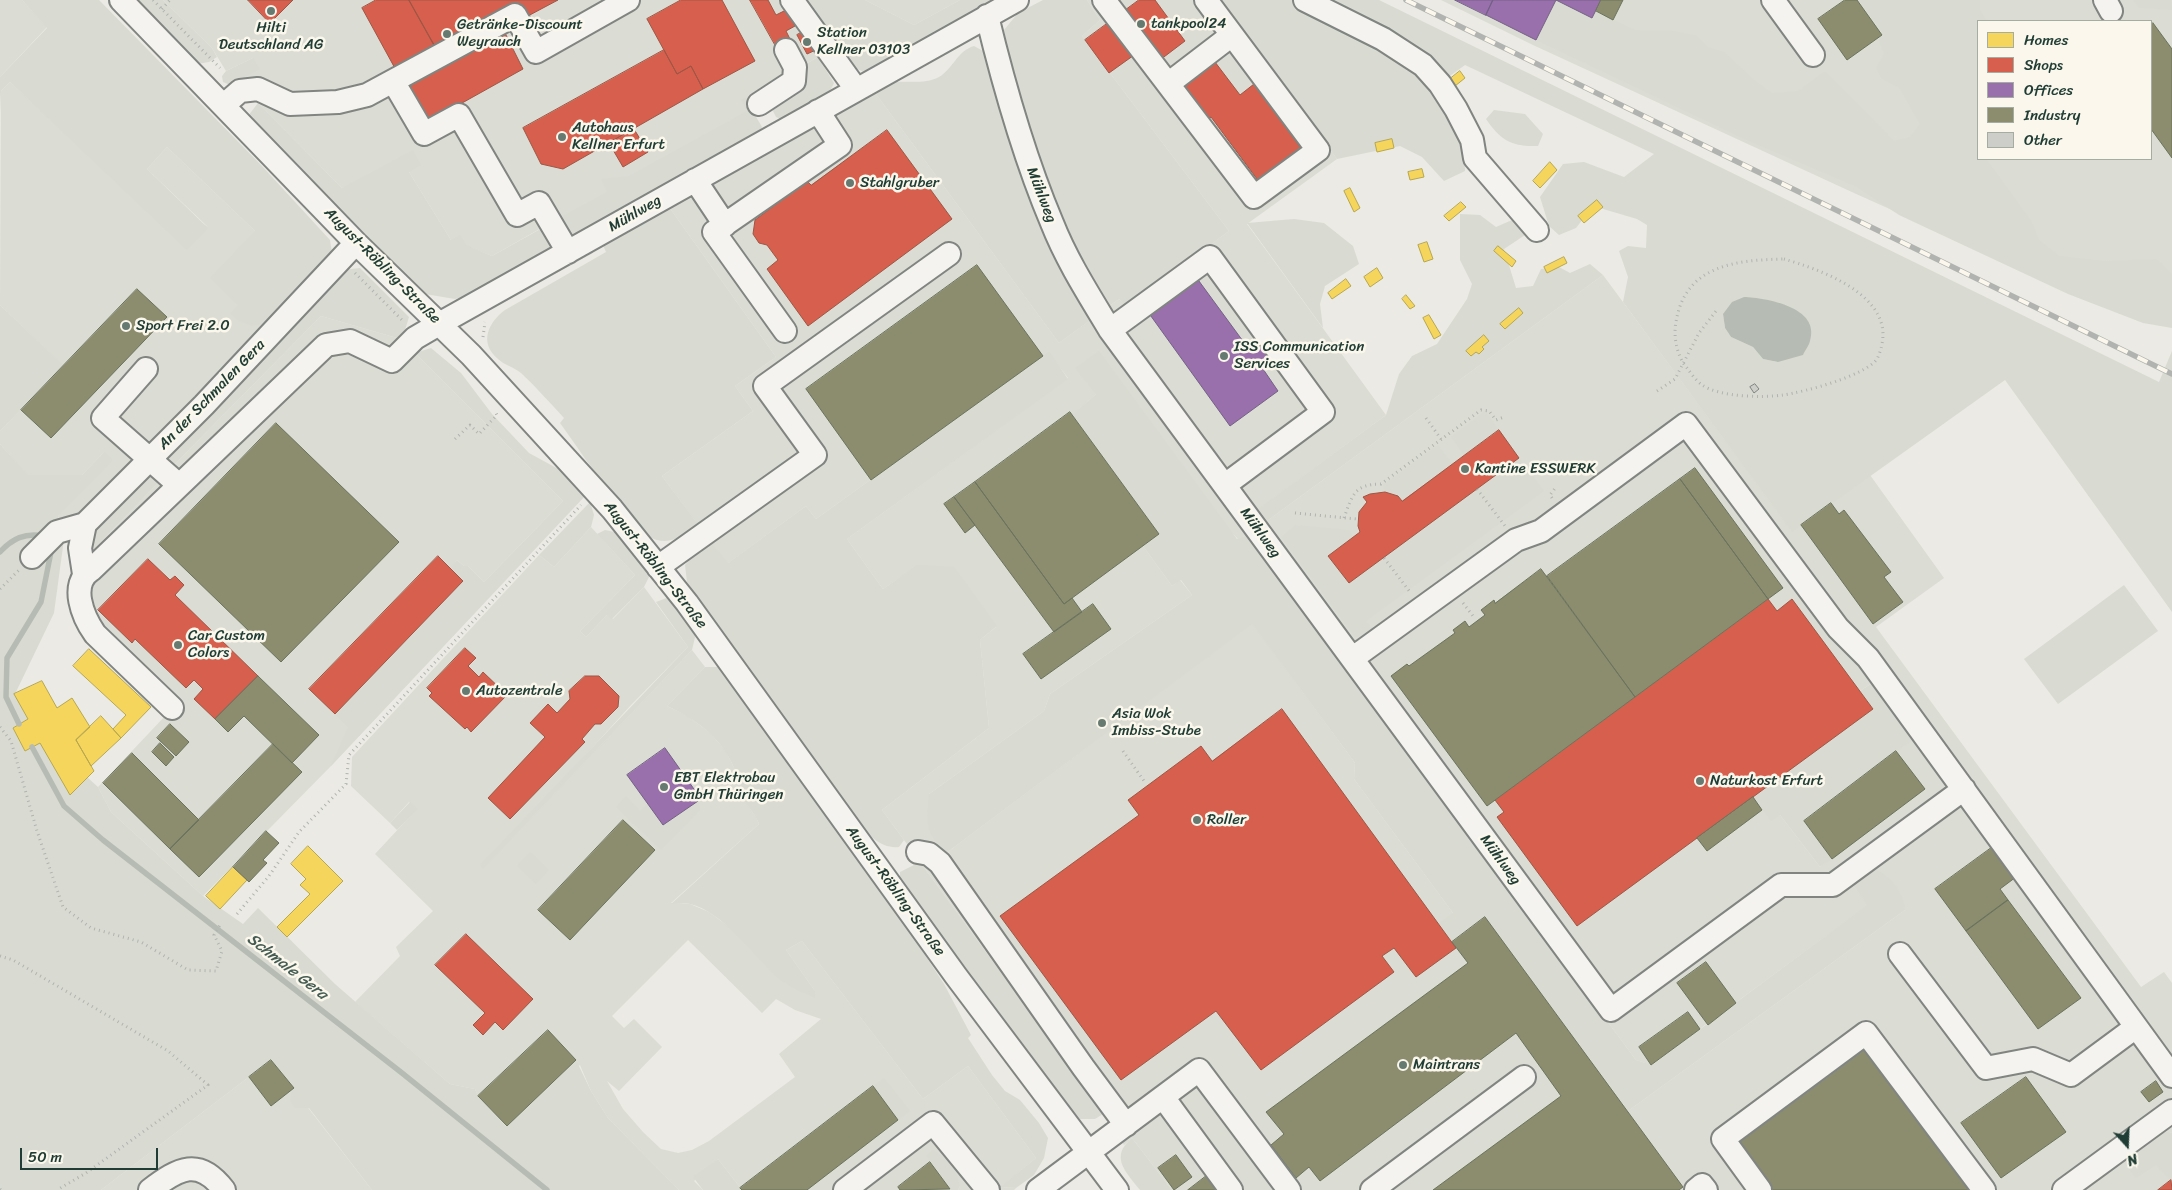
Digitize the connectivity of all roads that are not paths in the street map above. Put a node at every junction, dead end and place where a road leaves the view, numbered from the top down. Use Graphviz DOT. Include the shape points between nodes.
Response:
graph roads {
  1 [pos="122,0"];
  2 [pos="628,0"];
  3 [pos="792,0"];
  4 [pos="1016,0"];
  5 [pos="1104,0"];
  6 [pos="1206,0"];
  7 [pos="1304,0"];
  8 [pos="1773,0"];
  9 [pos="987,16"];
  10 [pos="1232,35"];
  11 [pos="786,50"];
  12 [pos="1813,55"];
  13 [pos="393,81"];
  14 [pos="1168,84"];
  15 [pos="856,89"];
  16 [pos="224,105"];
  17 [pos="818,111"];
  18 [pos="775,135"];
  19 [pos="695,180"];
  20 [pos="725,225"];
  21 [pos="1537,230"];
  22 [pos="356,243"];
  23 [pos="568,252"];
  24 [pos="949,254"];
  25 [pos="439,324"];
  26 [pos="785,330"];
  27 [pos="1110,330"];
  28 [pos="146,369"];
  29 [pos="150,460"];
  30 [pos="179,485"];
  31 [pos="1225,485"];
  32 [pos="85,524"];
  33 [pos="34,554"];
  34 [pos="658,567"];
  35 [pos="84,574"];
  36 [pos="1353,658"];
  37 [pos="172,708"];
  38 [pos="1964,789"];
  39 [pos="918,852"];
  40 [pos="1900,954"];
  41 [pos="2136,1027"];
  42 [pos="2172,1076"];
  43 [pos="1524,1077"];
  44 [pos="1163,1097"];
  45 [pos="2172,1111"];
  46 [pos="1126,1125"];
  47 [pos="1087,1153"];
  48 [pos="150,1190"];
  49 [pos="224,1190"];
  50 [pos="845,1190"];
  51 [pos="988,1190"];
  52 [pos="1038,1190"];
  53 [pos="1116,1190"];
  54 [pos="1231,1190"];
  55 [pos="1289,1190"];
  56 [pos="1372,1190"];
  57 [pos="1696,1190"];
  58 [pos="1706,1190"];
  59 [pos="1760,1190"];
  60 [pos="1984,1190"];
  61 [pos="2064,1190"];
  1 -- 16 [label="street, August-Röbling-Straße"];
  2 -- 13 [label="street" via="536,52 515,15"];
  3 -- 15 [label="street"];
  4 -- 9 [label="street, Mühlweg"];
  5 -- 14 [label="street"];
  6 -- 10 [label="street"];
  7 -- 21 [label="street" via="1383,39 1423,65 1456,109 1472,140 1475,158"];
  8 -- 12 [label="street"];
  9 -- 15 [label="street, Mühlweg"];
  9 -- 27 [label="street, Mühlweg" via="1031,169 1052,224 1080,281"];
  10 -- 14 [label="street"];
  10 -- 14 [label="street" via="1318,150 1254,197"];
  11 -- 18 [label="street" via="795,67 794,81 756,98"];
  13 -- 16 [label="street" via="367,95 338,102 290,104 258,89 240,91"];
  13 -- 23 [label="street" via="424,134 459,115 517,216 539,203"];
  15 -- 17 [label="street, Mühlweg"];
  16 -- 22 [label="street, August-Röbling-Straße"];
  17 -- 18 [label="street, Mühlweg"];
  17 -- 20 [label="street" via="840,145"];
  18 -- 19 [label="street, Mühlweg"];
  19 -- 20 [label="street"];
  19 -- 23 [label="street, Mühlweg"];
  20 -- 26 [label="street" via="714,232"];
  22 -- 25 [label="street, August-Röbling-Straße"];
  22 -- 29 [label="street, An der Schmalen Gera"];
  23 -- 25 [label="street, Mühlweg"];
  24 -- 34 [label="street" via="765,386 815,454"];
  25 -- 30 [label="street, Mühlweg" via="415,338 392,360 350,341 326,345"];
  25 -- 34 [label="street, August-Röbling-Straße" via="595,490"];
  27 -- 31 [label="street, Mühlweg"];
  27 -- 31 [label="street" via="1210,257 1323,412"];
  28 -- 29 [label="street" via="103,418"];
  29 -- 30 [label="street"];
  29 -- 32 [label="street, An der Schmalen Gera"];
  30 -- 35 [label="street"];
  31 -- 36 [label="street, Mühlweg"];
  32 -- 33 [label="street, An der Schmalen Gera" via="57,532"];
  32 -- 35 [label="street" via="80,548"];
  34 -- 47 [label="street, August-Röbling-Straße"];
  35 -- 37 [label="street" via="80,592 86,621"];
  36 -- 38 [label="street, Mühlweg" via="1611,1010 1781,885 1833,884"];
  36 -- 38 [label="street" via="1516,540 1541,531 1686,424 1838,628 1868,658"];
  38 -- 41 [label="street"];
  39 -- 46 [label="street" via="929,854 940,863"];
  40 -- 41 [label="street" via="1986,1068 2033,1059 2071,1075"];
  41 -- 42 [label="street"];
  43 -- 56 [label="street"];
  44 -- 46 [label="street"];
  44 -- 54 [label="street"];
  44 -- 55 [label="street" via="1199,1070"];
  45 -- 61 [label="street"];
  46 -- 47 [label="street"];
  47 -- 52 [label="street"];
  47 -- 53 [label="street, August-Röbling-Straße"];
  48 -- 49 [label="street" via="167,1178 192,1169 203,1170"];
  50 -- 51 [label="street" via="933,1123"];
  57 -- 58 [label="street" via="1702,1185"];
  59 -- 60 [label="street" via="1723,1139 1866,1033"];
}
